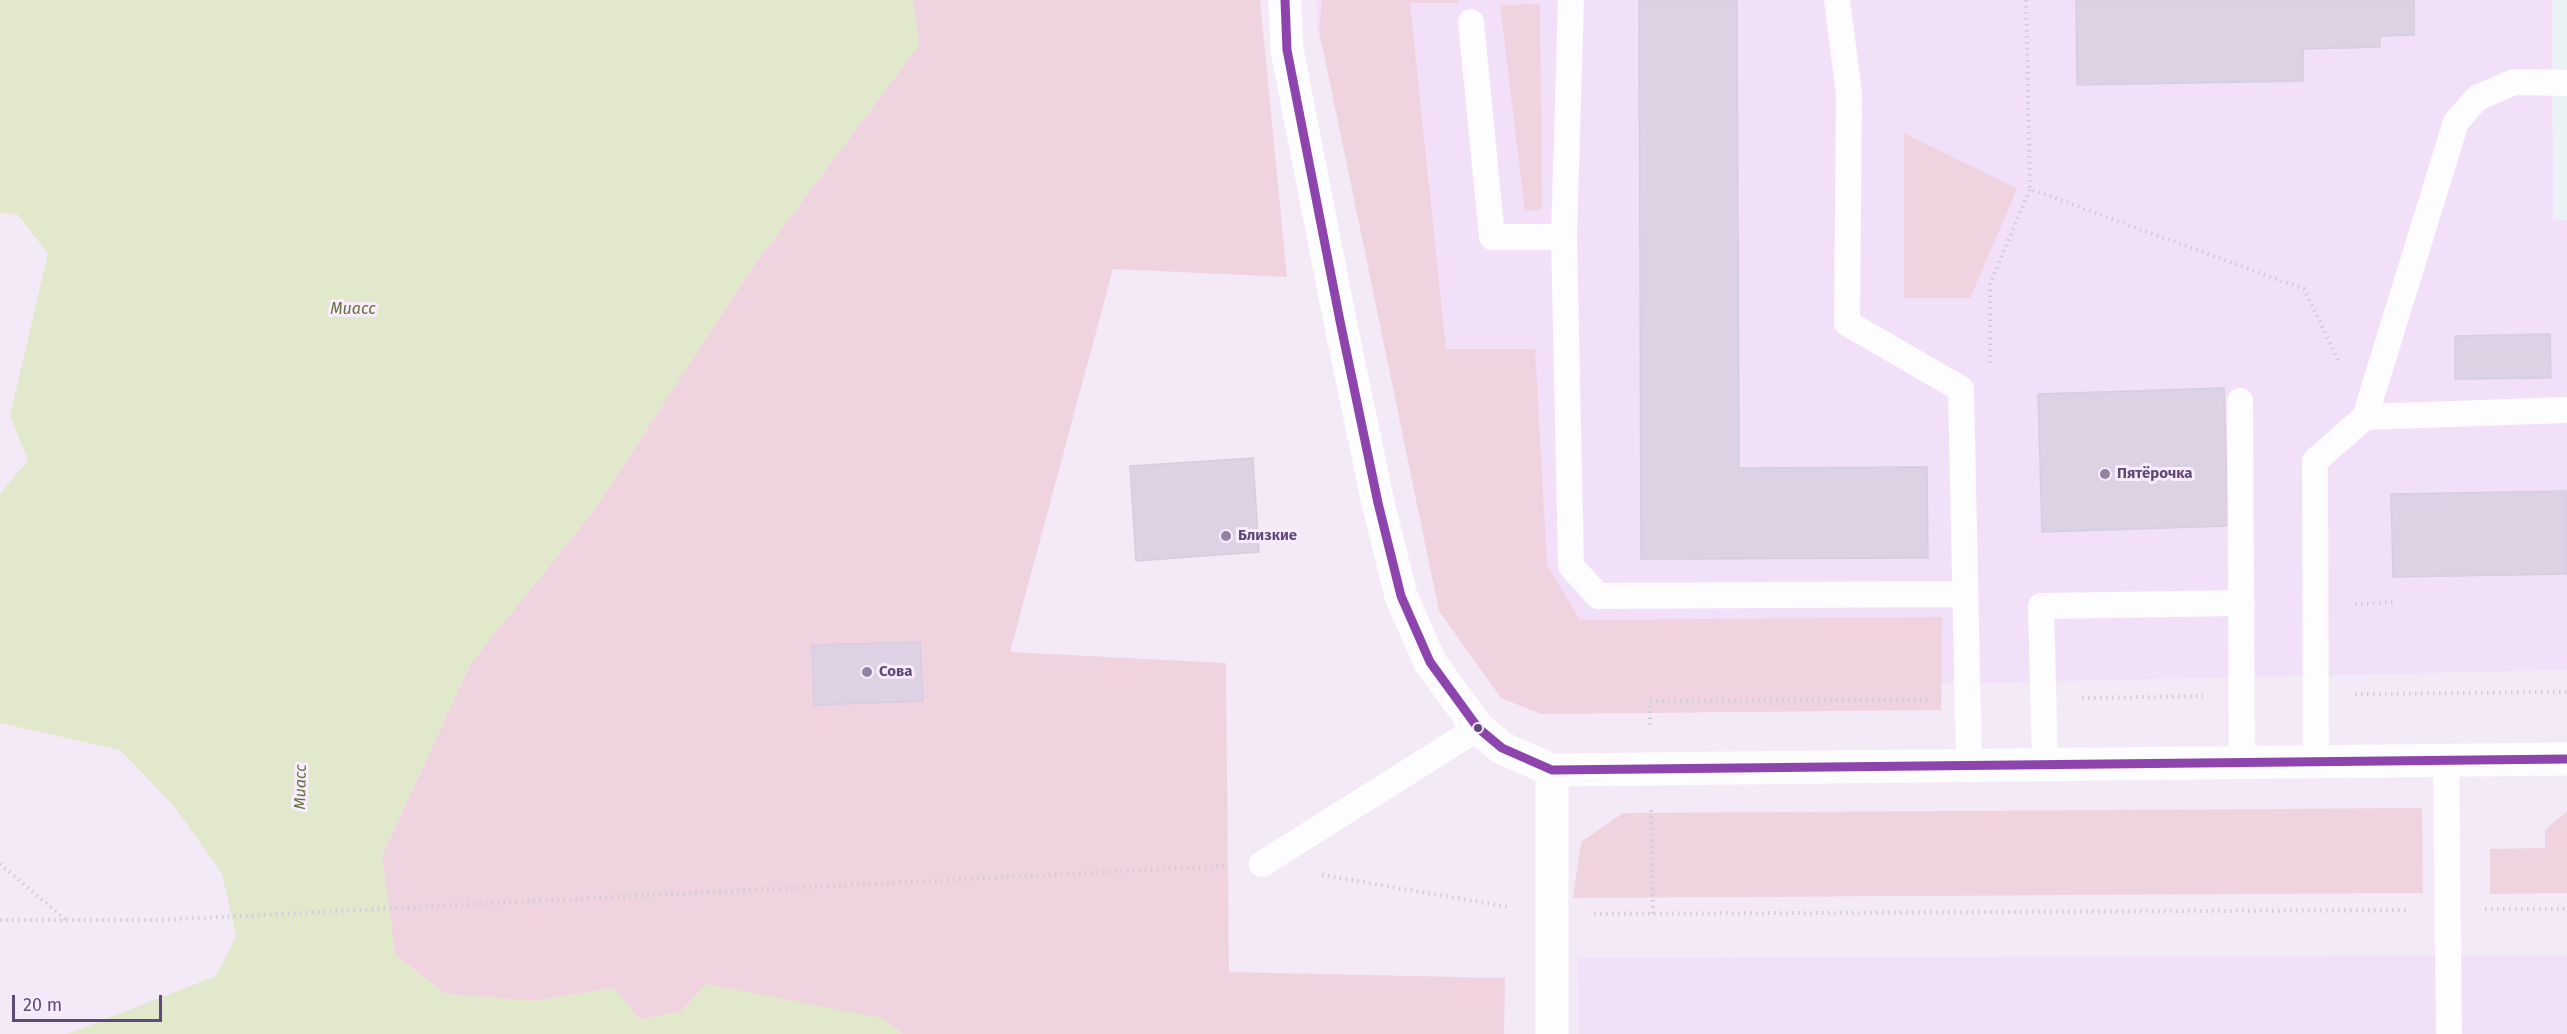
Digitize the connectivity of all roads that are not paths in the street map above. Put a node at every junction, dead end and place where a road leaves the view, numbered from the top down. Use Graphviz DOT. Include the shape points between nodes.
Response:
graph roads {
  1 [pos="1285,0"];
  2 [pos="1571,0"];
  3 [pos="1837,0"];
  4 [pos="1471,22"];
  5 [pos="2567,82"];
  6 [pos="1563,237"];
  7 [pos="2240,401"];
  8 [pos="2567,410"];
  9 [pos="2365,417"];
  10 [pos="1965,594"];
  11 [pos="2242,603"];
  12 [pos="1478,728"];
  13 [pos="2567,759"];
  14 [pos="2446,760"];
  15 [pos="2316,762"];
  16 [pos="2242,763"];
  17 [pos="2045,764"];
  18 [pos="1969,765"];
  19 [pos="1551,770"];
  20 [pos="1262,864"];
  21 [pos="1552,1034"];
  22 [pos="2449,1034"];
  1 -- 12 [label="street" via="1287,50 1378,503 1401,596 1430,662"];
  2 -- 6 [label="lane"];
  3 -- 10 [label="lane" via="1849,94 1847,323 1961,388"];
  4 -- 6 [label="lane" via="1492,237"];
  5 -- 9 [label="lane" via="2514,82 2477,98 2456,122"];
  6 -- 10 [label="lane" via="1571,566 1598,596"];
  7 -- 11 [label="lane"];
  8 -- 9 [label="lane"];
  9 -- 15 [label="lane" via="2315,461"];
  10 -- 18 [label="lane"];
  11 -- 16 [label="lane"];
  11 -- 17 [label="lane" via="2040,606"];
  12 -- 19 [label="street" via="1502,748"];
  12 -- 20 [label="lane"];
  13 -- 14 [label="street"];
  14 -- 15 [label="street"];
  14 -- 22 [label="lane"];
  15 -- 16 [label="street"];
  16 -- 17 [label="street"];
  17 -- 18 [label="street"];
  18 -- 19 [label="street"];
  19 -- 21 [label="street"];
}
